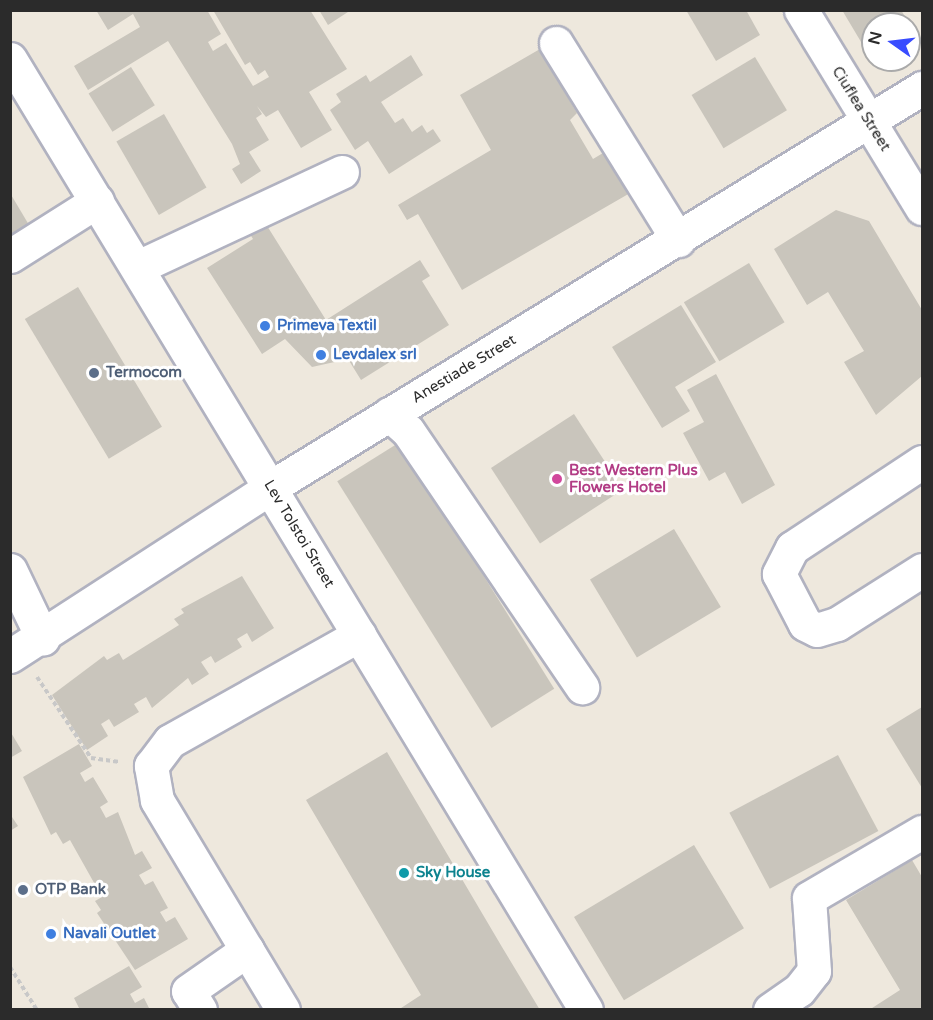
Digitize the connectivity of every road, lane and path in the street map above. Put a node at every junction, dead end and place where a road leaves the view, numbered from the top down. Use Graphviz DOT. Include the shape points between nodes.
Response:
graph roads {
  1 [pos="801,10"];
  2 [pos="556,43"];
  3 [pos="10,59"];
  4 [pos="922,88"];
  5 [pos="868,120"];
  6 [pos="342,172"];
  7 [pos="97,201"];
  8 [pos="922,208"];
  9 [pos="678,240"];
  10 [pos="10,256"];
  11 [pos="138,267"];
  12 [pos="389,414"];
  13 [pos="922,462"];
  14 [pos="271,487"];
  15 [pos="10,570"];
  16 [pos="922,570"];
  17 [pos="358,635"];
  18 [pos="24,649"];
  19 [pos="582,687"];
  20 [pos="151,766"];
  21 [pos="922,832"];
  22 [pos="247,950"];
  23 [pos="10,968"];
  24 [pos="37,1010"];
  25 [pos="200,1010"];
  26 [pos="283,1010"];
  27 [pos="586,1010"];
  28 [pos="770,1010"];
  1 -- 5 [label="street, Ciuflea Street"];
  2 -- 9 [label="street"];
  3 -- 7 [label="street, Lev Tolstoi Street"];
  4 -- 5 [label="street, Anestiade Street"];
  5 -- 8 [label="street, Ciuflea Street"];
  5 -- 9 [label="street, Anestiade Street"];
  6 -- 11 [label="street"];
  7 -- 10 [label="street"];
  7 -- 11 [label="street, Lev Tolstoi Street"];
  9 -- 12 [label="street, Anestiade Street"];
  11 -- 14 [label="street, Lev Tolstoi Street"];
  12 -- 14 [label="street, Anestiade Street"];
  12 -- 19 [label="street" via="408,431"];
  13 -- 16 [label="street" via="792,548 779,574 805,624 817,630 837,624"];
  14 -- 17 [label="street, Lev Tolstoi Street"];
  14 -- 18 [label="street, Anestiade Street"];
  15 -- 18 [label="street"];
  17 -- 20 [label="street" via="170,741"];
  17 -- 27 [label="street, Lev Tolstoi Street"];
  18 -- 20 [label="path" via="91,758"];
  20 -- 22 [label="street" via="157,800"];
  21 -- 28 [label="street" via="809,898 814,971 799,990"];
  22 -- 25 [label="street" via="188,992"];
  22 -- 26 [label="street"];
  23 -- 24 [label="path"];
}
